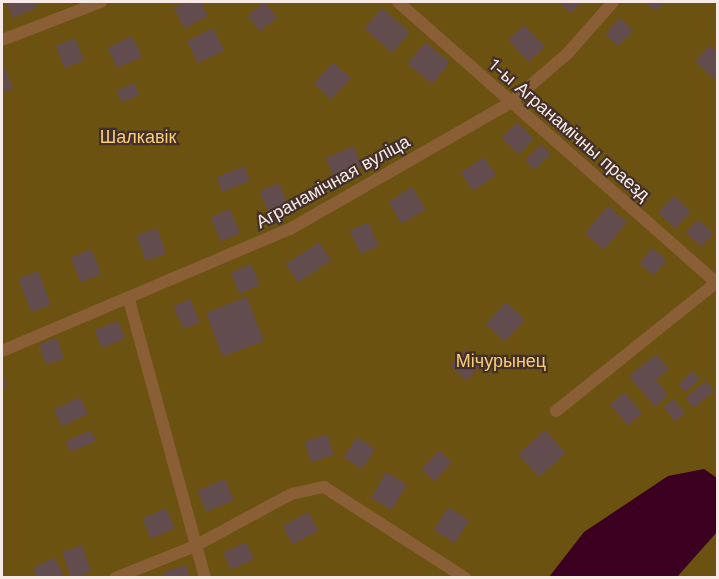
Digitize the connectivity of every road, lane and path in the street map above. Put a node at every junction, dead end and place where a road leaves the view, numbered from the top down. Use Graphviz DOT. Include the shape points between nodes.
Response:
graph roads {
  1 [pos="101,2"];
  2 [pos="398,2"];
  3 [pos="613,2"];
  4 [pos="2,40"];
  5 [pos="510,103"];
  6 [pos="717,284"];
  7 [pos="129,300"];
  8 [pos="2,351"];
  9 [pos="556,411"];
  10 [pos="195,546"];
  11 [pos="115,578"];
  12 [pos="205,578"];
  13 [pos="465,578"];
  1 -- 4 [label="lane"];
  2 -- 5 [label="lane, 1-ы Агранамічны праезд"];
  3 -- 5 [label="lane, Агранамічная вуліца" via="568,53"];
  5 -- 6 [label="lane, 1-ы Агранамічны праезд"];
  5 -- 7 [label="lane, Агранамічная вуліца" via="290,229"];
  6 -- 9 [label="lane"];
  7 -- 8 [label="lane, Агранамічная вуліца"];
  7 -- 10 [label="lane"];
  10 -- 11 [label="lane"];
  10 -- 12 [label="lane"];
  10 -- 13 [label="lane" via="291,494 324,487"];
}
